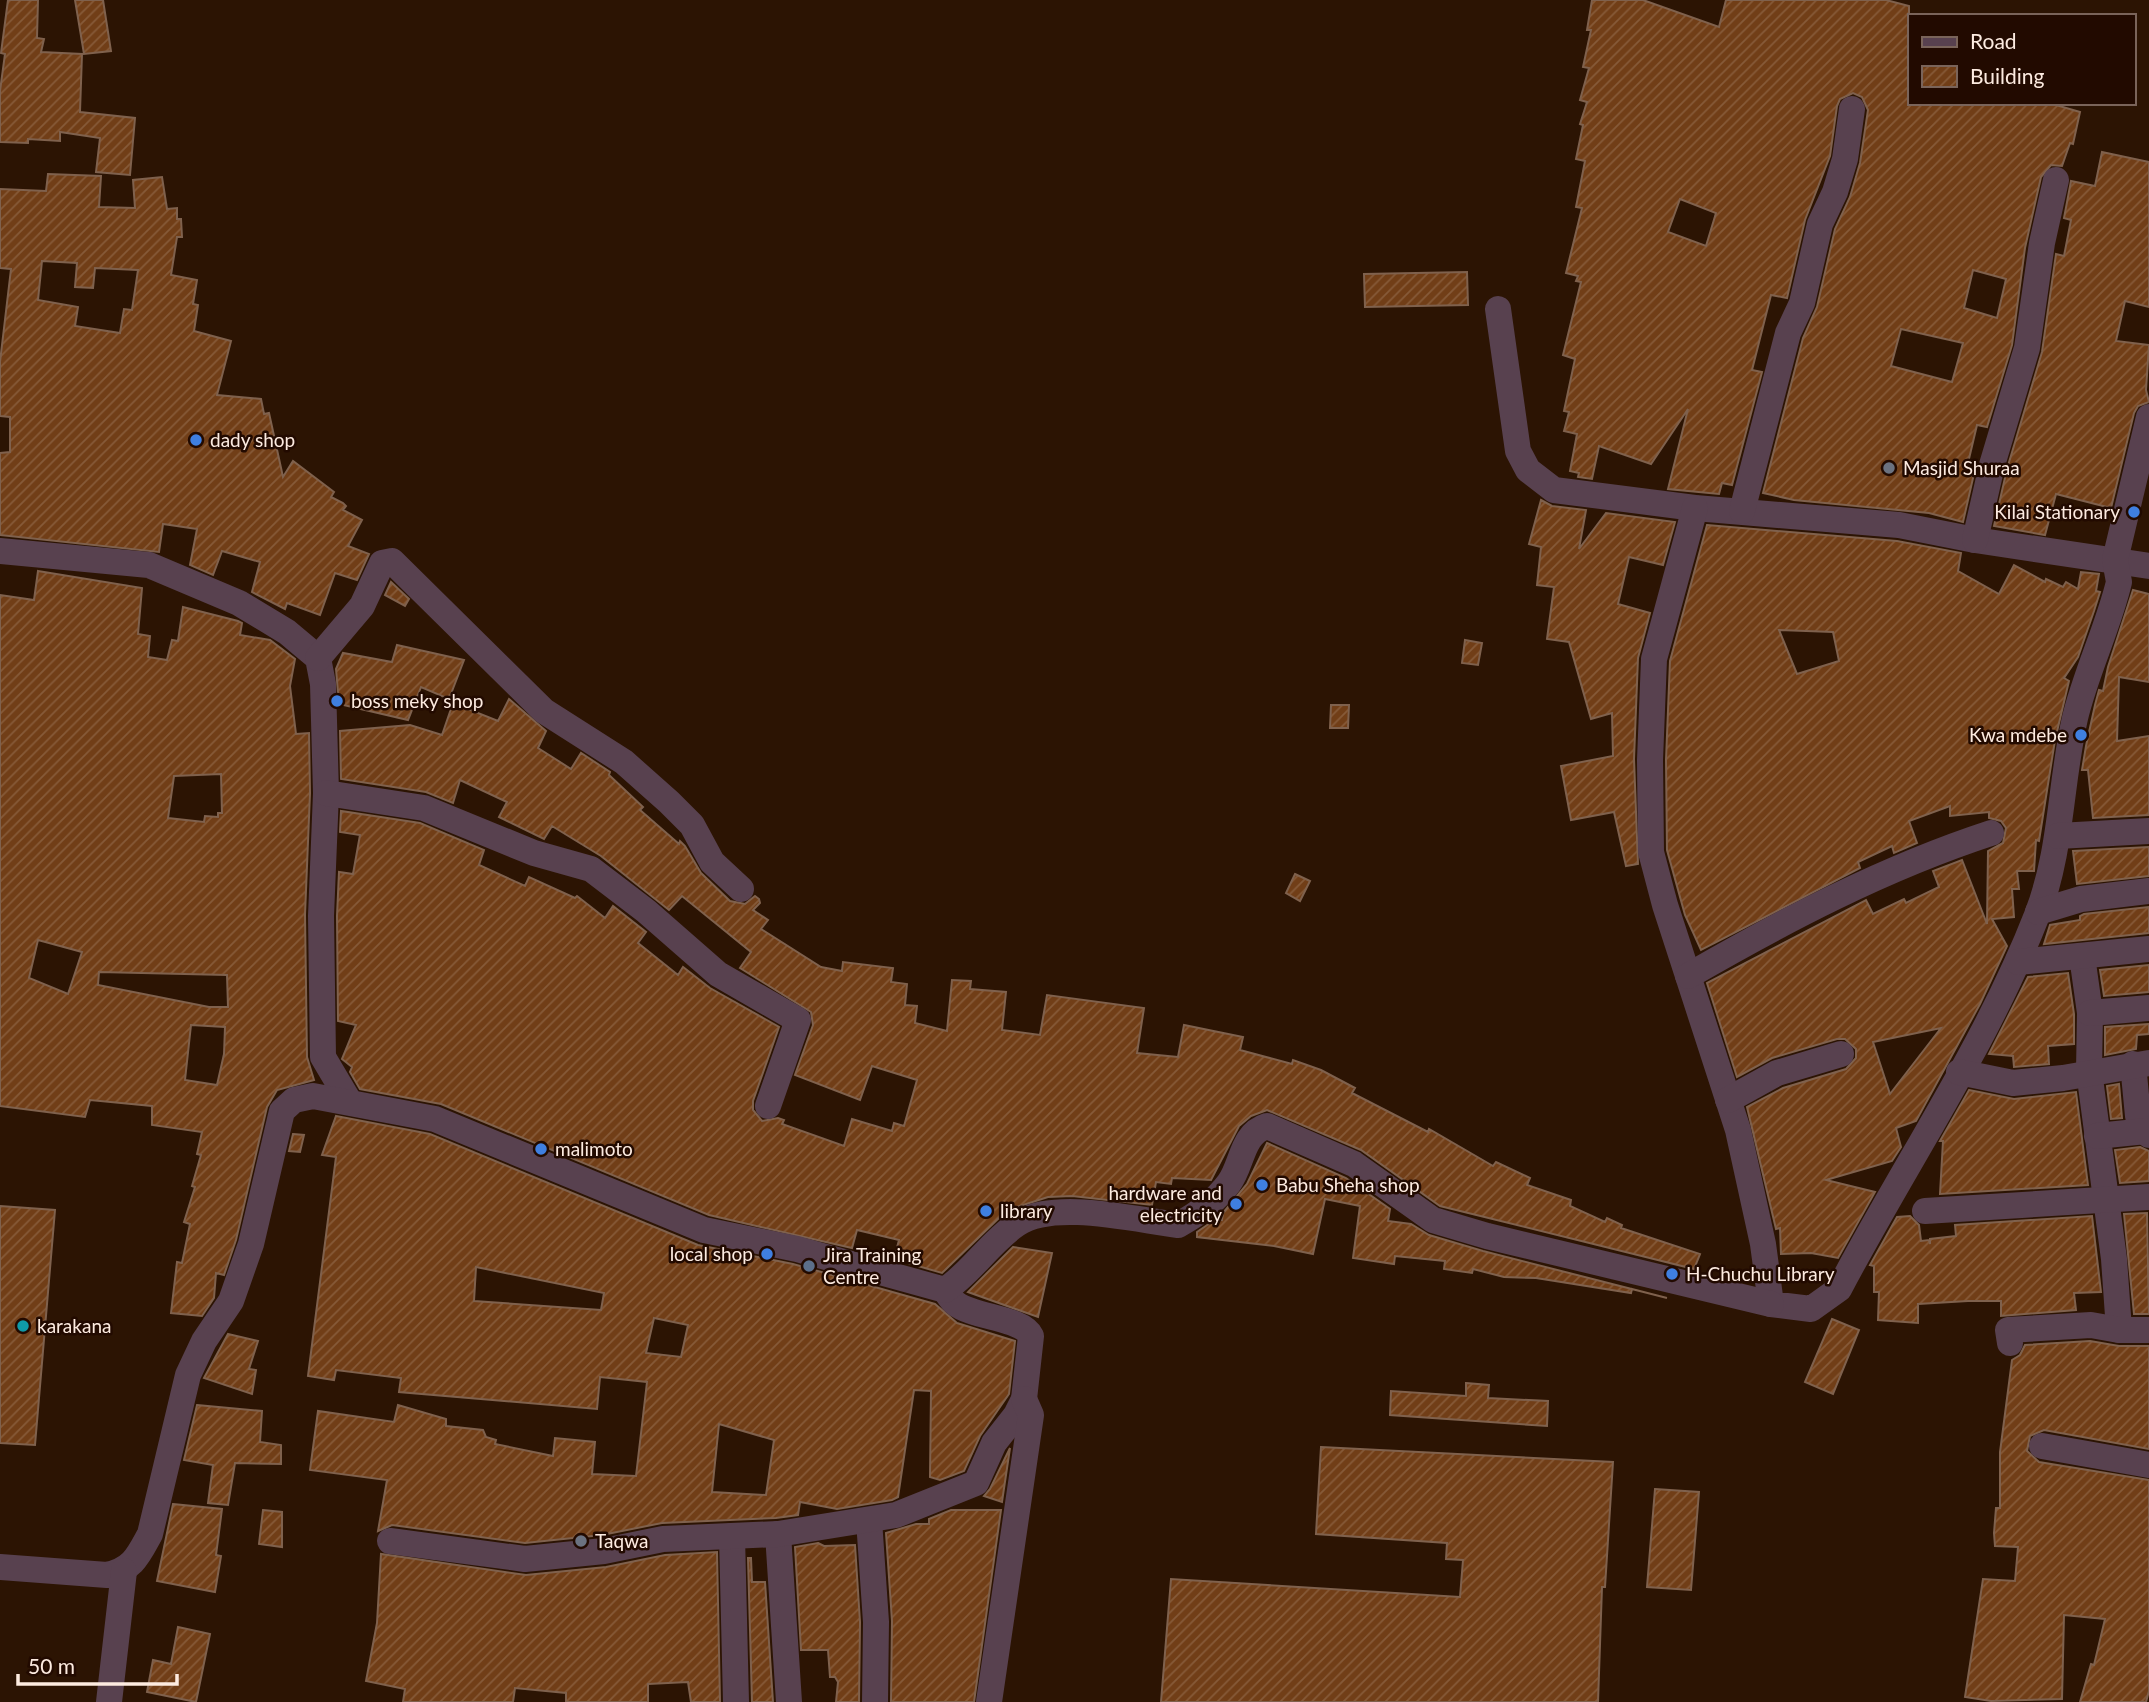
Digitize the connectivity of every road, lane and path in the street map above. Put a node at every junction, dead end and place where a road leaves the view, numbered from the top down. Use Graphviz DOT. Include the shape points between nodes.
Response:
graph roads {
  1 [pos="1852,110"];
  2 [pos="2056,180"];
  3 [pos="1498,309"];
  4 [pos="2149,417"];
  5 [pos="1695,508"];
  6 [pos="1742,511"];
  7 [pos="1975,540"];
  8 [pos="0,551"];
  9 [pos="2115,560"];
  10 [pos="2149,566"];
  11 [pos="318,658"];
  12 [pos="326,793"];
  13 [pos="2149,831"];
  14 [pos="1991,833"];
  15 [pos="2059,836"];
  16 [pos="741,889"];
  17 [pos="2149,891"];
  18 [pos="2038,912"];
  19 [pos="2149,949"];
  20 [pos="2082,956"];
  21 [pos="2018,962"];
  22 [pos="1688,976"];
  23 [pos="2149,1009"];
  24 [pos="2090,1013"];
  25 [pos="1841,1054"];
  26 [pos="2141,1064"];
  27 [pos="2089,1071"];
  28 [pos="1959,1072"];
  29 [pos="1728,1100"];
  30 [pos="349,1101"];
  31 [pos="768,1106"];
  32 [pos="2148,1133"];
  33 [pos="2097,1136"];
  34 [pos="2149,1197"];
  35 [pos="2107,1200"];
  36 [pos="1925,1211"];
  37 [pos="945,1290"];
  38 [pos="1771,1304"];
  39 [pos="2119,1330"];
  40 [pos="2149,1330"];
  41 [pos="2010,1343"];
  42 [pos="1024,1399"];
  43 [pos="2042,1446"];
  44 [pos="2149,1465"];
  45 [pos="869,1520"];
  46 [pos="778,1534"];
  47 [pos="732,1536"];
  48 [pos="390,1541"];
  49 [pos="0,1567"];
  50 [pos="124,1571"];
  51 [pos="109,1702"];
  52 [pos="736,1702"];
  53 [pos="789,1702"];
  54 [pos="875,1702"];
  55 [pos="989,1702"];
  1 -- 6 [label="street" via="1845,159 1820,224 1802,303 1788,333"];
  2 -- 7 [label="street" via="2027,348"];
  3 -- 5 [label="street" via="1518,452 1528,470 1555,490"];
  4 -- 9 [label="street"];
  5 -- 6 [label="street"];
  5 -- 22 [label="street" via="1654,659 1650,760 1651,852"];
  6 -- 7 [label="street" via="1899,524"];
  7 -- 9 [label="street"];
  8 -- 11 [label="street" via="149,565 239,603 288,632"];
  9 -- 10 [label="street"];
  9 -- 15 [label="street" via="2119,582 2075,718"];
  11 -- 12 [label="street"];
  11 -- 16 [label="street" via="362,606 382,563 392,561 544,711 624,762 669,802 692,825 712,862"];
  12 -- 30 [label="street" via="321,916 323,1058"];
  12 -- 31 [label="street" via="424,808 534,853 591,869 718,974 798,1020"];
  13 -- 15 [label="street"];
  14 -- 22 [label="street" via="1930,853 1839,894"];
  15 -- 18 [label="street"];
  17 -- 18 [label="street" via="2081,899"];
  18 -- 21 [label="street"];
  19 -- 20 [label="street"];
  20 -- 21 [label="street"];
  20 -- 24 [label="street"];
  21 -- 28 [label="street"];
  22 -- 29 [label="street"];
  23 -- 24 [label="street"];
  24 -- 27 [label="street"];
  25 -- 29 [label="street" via="1777,1073"];
  26 -- 27 [label="street"];
  26 -- 32 [label="street" via="2138,1116"];
  27 -- 28 [label="street" via="2013,1083"];
  27 -- 33 [label="street"];
  28 -- 38 [label="street" via="1839,1289 1811,1310"];
  29 -- 38 [label="street" via="1763,1244"];
  30 -- 37 [label="street" via="435,1119 704,1230 797,1249"];
  30 -- 50 [label="street" via="313,1096 294,1100 282,1111 251,1244 232,1300 188,1375 150,1534"];
  32 -- 33 [label="street"];
  33 -- 35 [label="street"];
  34 -- 35 [label="street"];
  35 -- 36 [label="street"];
  35 -- 39 [label="street"];
  37 -- 38 [label="street" via="1019,1222 1053,1212 1178,1225 1213,1202 1230,1181 1249,1138 1266,1126 1354,1164 1433,1220"];
  37 -- 42 [label="street" via="956,1303 1029,1331 1031,1358"];
  39 -- 40 [label="street"];
  39 -- 41 [label="street" via="2091,1325 2008,1330"];
  42 -- 45 [label="street" via="994,1443 976,1483 897,1515"];
  42 -- 55 [label="street" via="1031,1415"];
  43 -- 44 [label="street"];
  45 -- 46 [label="street"];
  45 -- 54 [label="street" via="876,1622"];
  46 -- 47 [label="street"];
  46 -- 53 [label="street"];
  47 -- 48 [label="street" via="663,1539 526,1559"];
  47 -- 52 [label="street"];
  49 -- 50 [label="street" via="107,1575"];
  50 -- 51 [label="street"];
}
